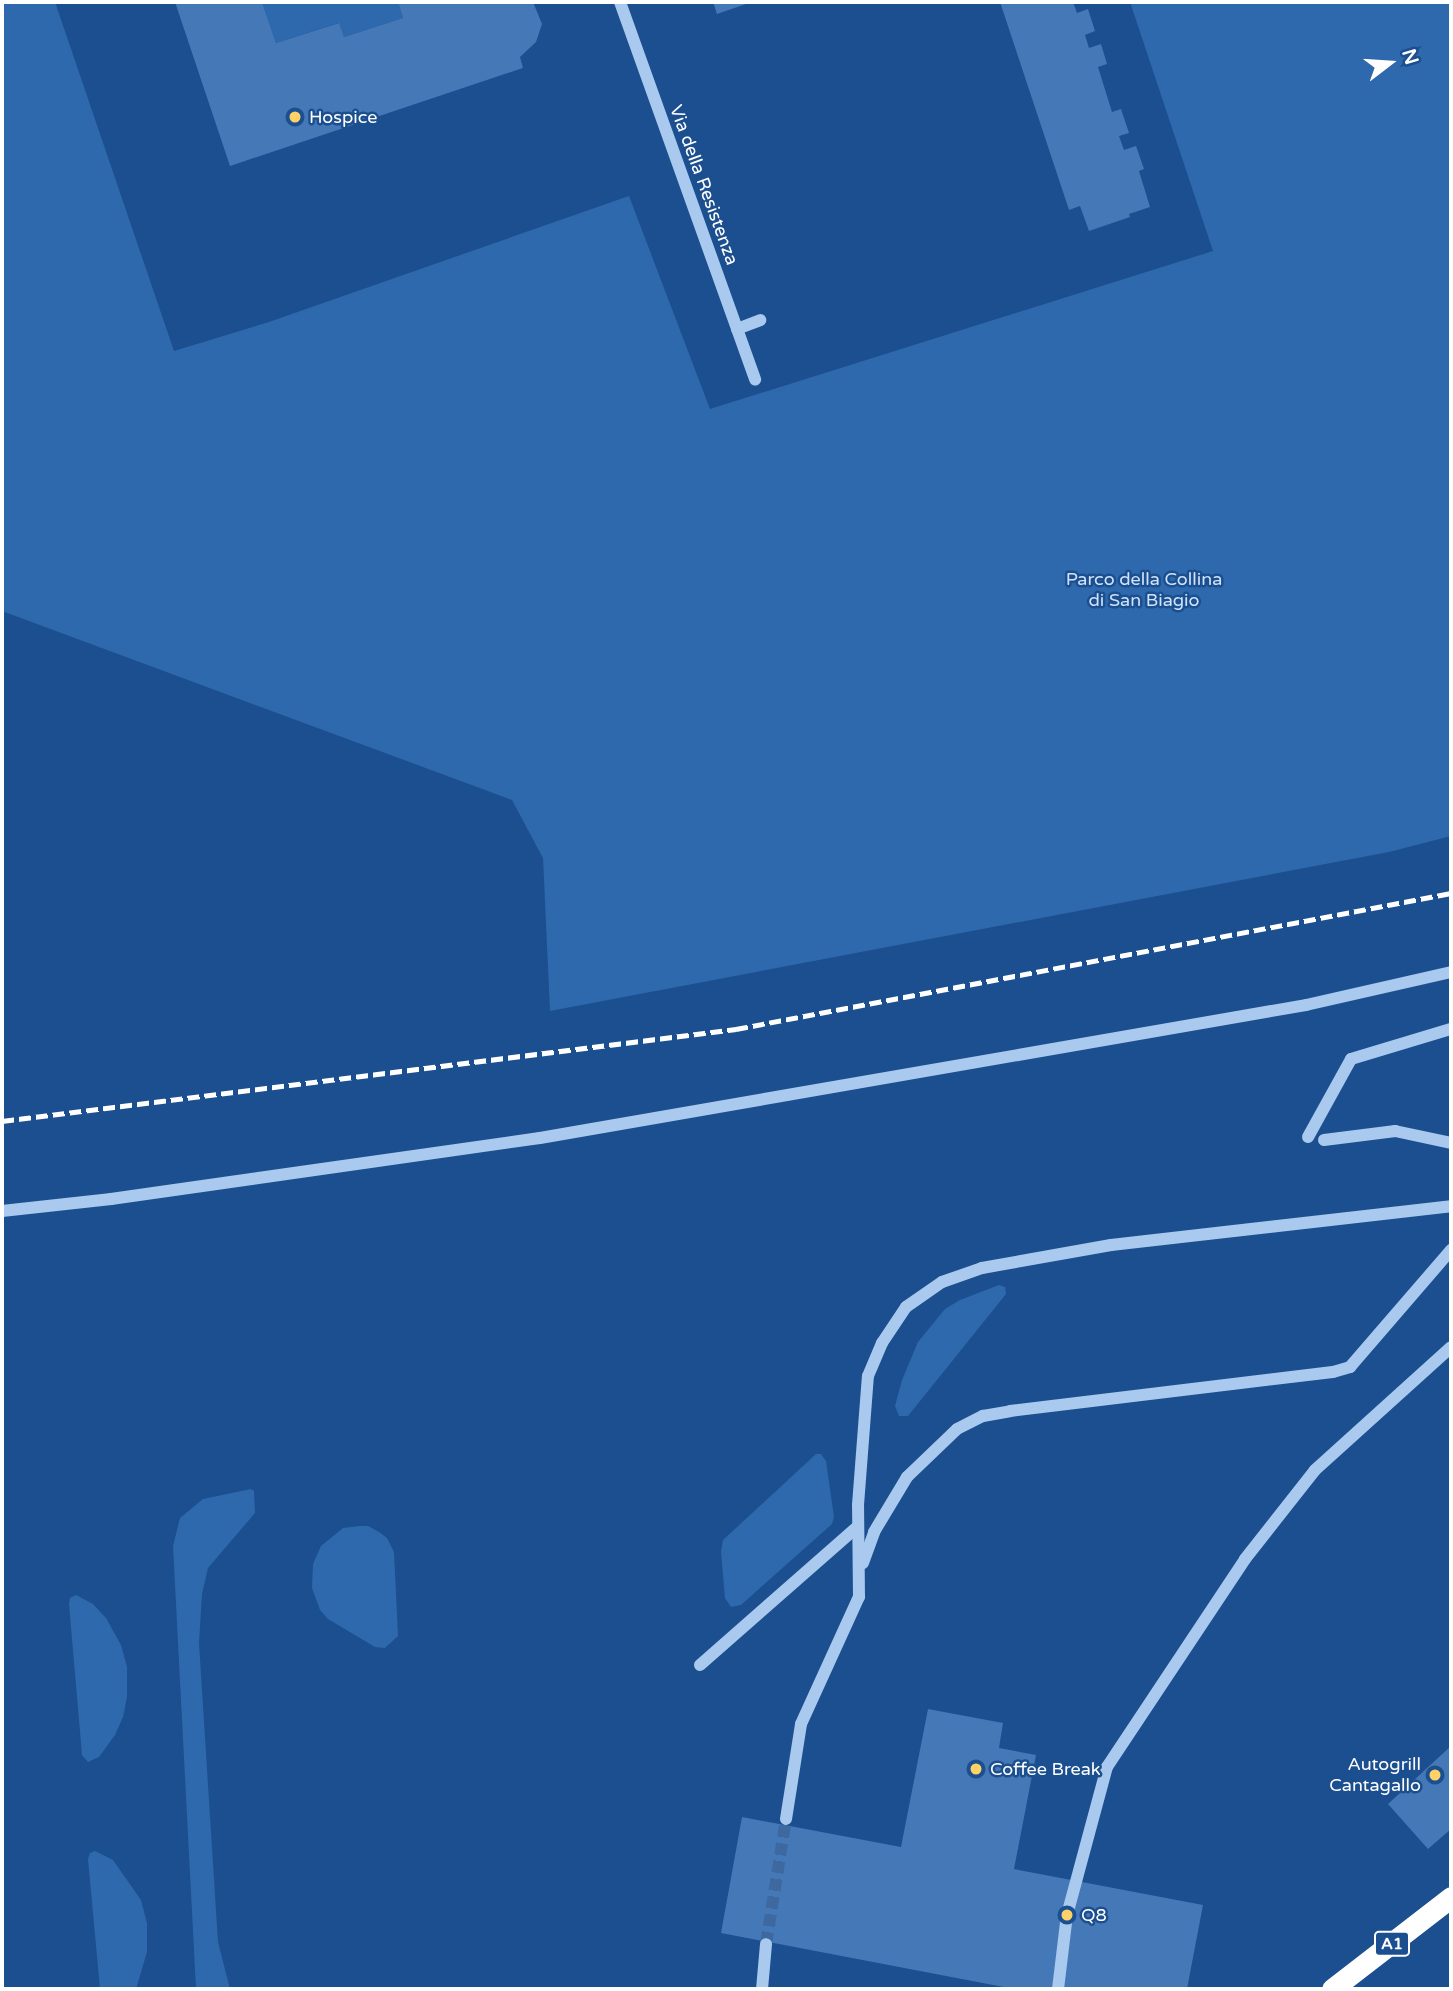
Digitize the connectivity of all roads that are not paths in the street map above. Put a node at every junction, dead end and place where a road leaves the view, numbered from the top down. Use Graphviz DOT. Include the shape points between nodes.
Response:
graph roads {
  1 [pos="620,2"];
  2 [pos="760,320"];
  3 [pos="737,329"];
  4 [pos="755,380"];
  5 [pos="1451,972"];
  6 [pos="1451,1029"];
  7 [pos="1307,1137"];
  8 [pos="1324,1140"];
  9 [pos="1451,1143"];
  10 [pos="1451,1206"];
  11 [pos="2,1211"];
  12 [pos="1451,1250"];
  13 [pos="1451,1347"];
  14 [pos="858,1526"];
  15 [pos="859,1577"];
  16 [pos="700,1665"];
  17 [pos="786,1819"];
  18 [pos="1451,1897"];
  19 [pos="766,1944"];
  20 [pos="762,1989"];
  21 [pos="1058,1989"];
  22 [pos="1332,1989"];
  1 -- 3 [label="street, Via della Resistenza"];
  2 -- 3 [label="street"];
  3 -- 4 [label="street, Via della Resistenza"];
  5 -- 11 [label="street" via="1306,1005 540,1138"];
  6 -- 7 [label="street" via="1351,1059"];
  8 -- 9 [label="street" via="1395,1131"];
  10 -- 14 [label="street" via="1111,1245 982,1268 942,1282 906,1307 882,1343 868,1376"];
  12 -- 15 [label="street" via="1350,1367 996,1413 957,1429 907,1476 874,1532"];
  13 -- 21 [label="street" via="1315,1470 1245,1559 1107,1768 1067,1914"];
  14 -- 15 [label="street"];
  14 -- 16 [label="street"];
  15 -- 17 [label="street" via="859,1597 802,1724"];
  18 -- 22 [label="highway, A1"];
  19 -- 20 [label="street"];
}
